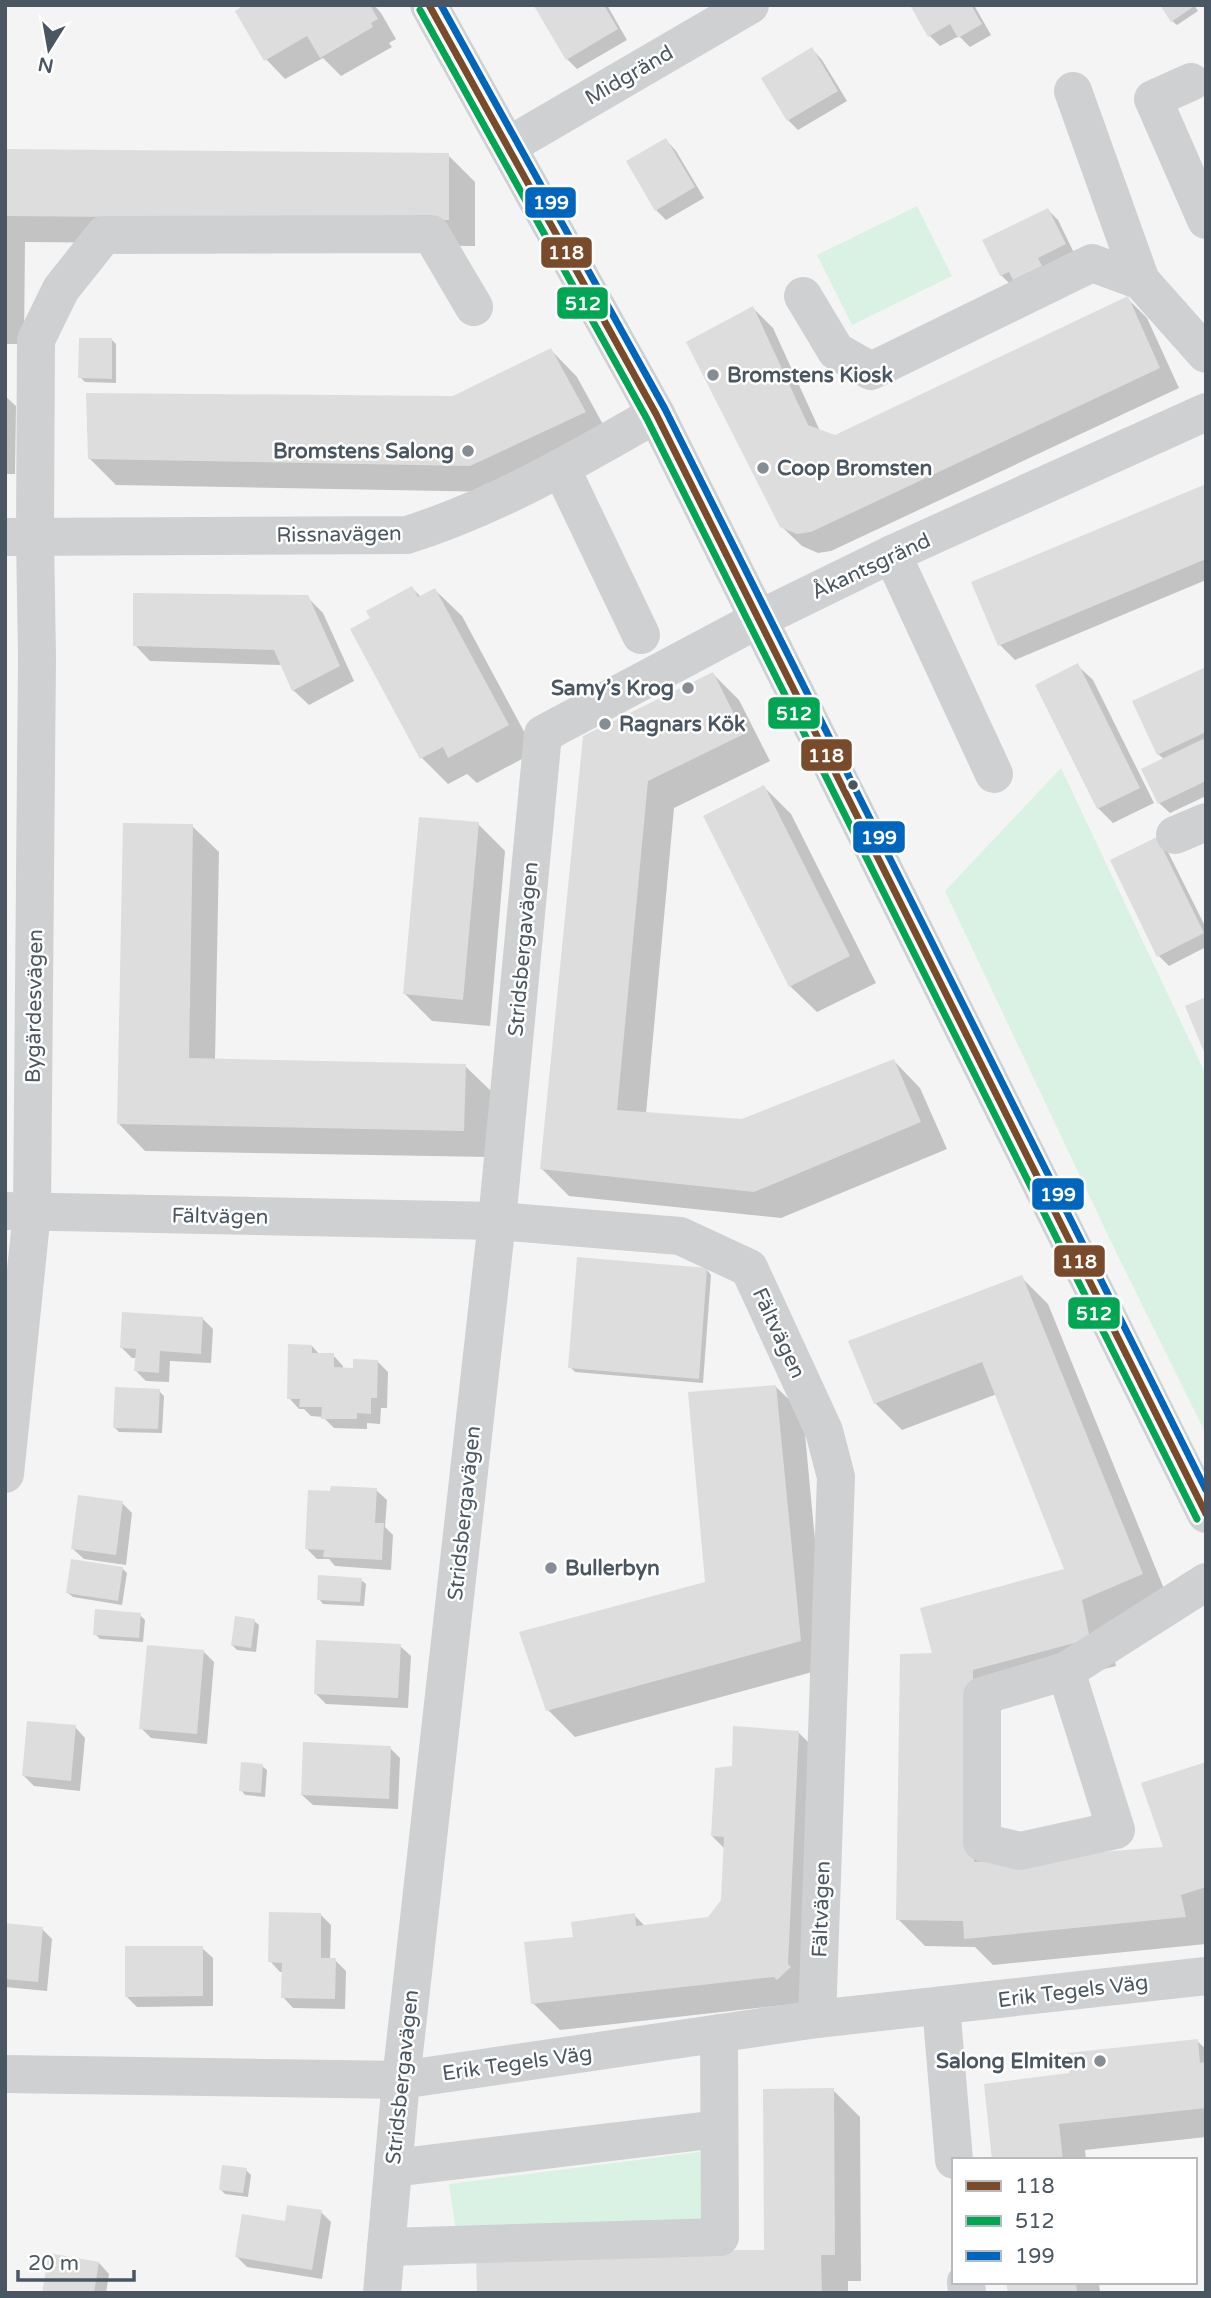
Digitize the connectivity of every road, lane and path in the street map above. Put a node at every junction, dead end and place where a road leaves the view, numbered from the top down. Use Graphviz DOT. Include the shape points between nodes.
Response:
graph roads {
  1 [pos="429,5"];
  2 [pos="750,5"];
  3 [pos="1191,82"];
  4 [pos="1073,91"];
  5 [pos="508,146"];
  6 [pos="1206,220"];
  7 [pos="1141,281"];
  8 [pos="803,296"];
  9 [pos="474,307"];
  10 [pos="1206,354"];
  11 [pos="1206,412"];
  12 [pos="656,414"];
  13 [pos="561,468"];
  14 [pos="20,537"];
  15 [pos="892,554"];
  16 [pos="759,619"];
  17 [pos="641,635"];
  18 [pos="543,734"];
  19 [pos="994,774"];
  20 [pos="19,1212"];
  21 [pos="497,1221"];
  22 [pos="5,1474"];
  23 [pos="1206,1514"];
  24 [pos="1206,1581"];
  25 [pos="1066,1671"];
  26 [pos="1206,1976"];
  27 [pos="941,2006"];
  28 [pos="817,2019"];
  29 [pos="719,2034"];
  30 [pos="5,2074"];
  31 [pos="401,2080"];
  32 [pos="719,2129"];
  33 [pos="954,2158"];
  34 [pos="393,2168"];
  35 [pos="386,2247"];
  36 [pos="382,2293"];
  1 -- 5 [label="street"];
  2 -- 5 [label="street, Midgränd"];
  3 -- 6 [label="street" via="1153,99"];
  4 -- 7 [label="street"];
  5 -- 12 [label="street"];
  7 -- 8 [label="street" via="1092,263 872,371 836,351"];
  7 -- 10 [label="street"];
  9 -- 14 [label="street" via="431,234 104,235 61,289 36,340"];
  11 -- 15 [label="street, Åkantsgränd"];
  12 -- 13 [label="street, Rissnavägen"];
  12 -- 16 [label="street"];
  13 -- 14 [label="street, Rissnavägen" via="495,502 407,535"];
  13 -- 17 [label="street"];
  14 -- 20 [label="street, Bygärdesvägen" via="37,657"];
  15 -- 16 [label="street, Åkantsgränd"];
  15 -- 19 [label="street"];
  16 -- 18 [label="street, Åkantsgränd"];
  16 -- 23 [label="street"];
  18 -- 21 [label="street, Stridsbergavägen"];
  20 -- 21 [label="street, Fältvägen"];
  20 -- 22 [label="street, Bygärdesvägen"];
  21 -- 28 [label="street, Fältvägen" via="680,1236 749,1268 824,1431 836,1477"];
  21 -- 31 [label="street, Stridsbergavägen"];
  24 -- 25 [label="street"];
  25 -- 25 [label="street" via="982,1696 982,1842 1020,1851 1116,1830"];
  26 -- 27 [label="street, Erik Tegels Väg"];
  27 -- 28 [label="street, Erik Tegels Väg"];
  27 -- 33 [label="street"];
  28 -- 29 [label="street, Erik Tegels Väg"];
  29 -- 31 [label="street, Erik Tegels Väg"];
  29 -- 32 [label="street"];
  30 -- 31 [label="street, Erik Tegels Väg"];
  31 -- 34 [label="street, Stridsbergavägen"];
  32 -- 34 [label="street"];
  32 -- 35 [label="street" via="720,2237"];
  34 -- 35 [label="street, Stridsbergavägen"];
  35 -- 36 [label="street, Stridsbergavägen"];
}
